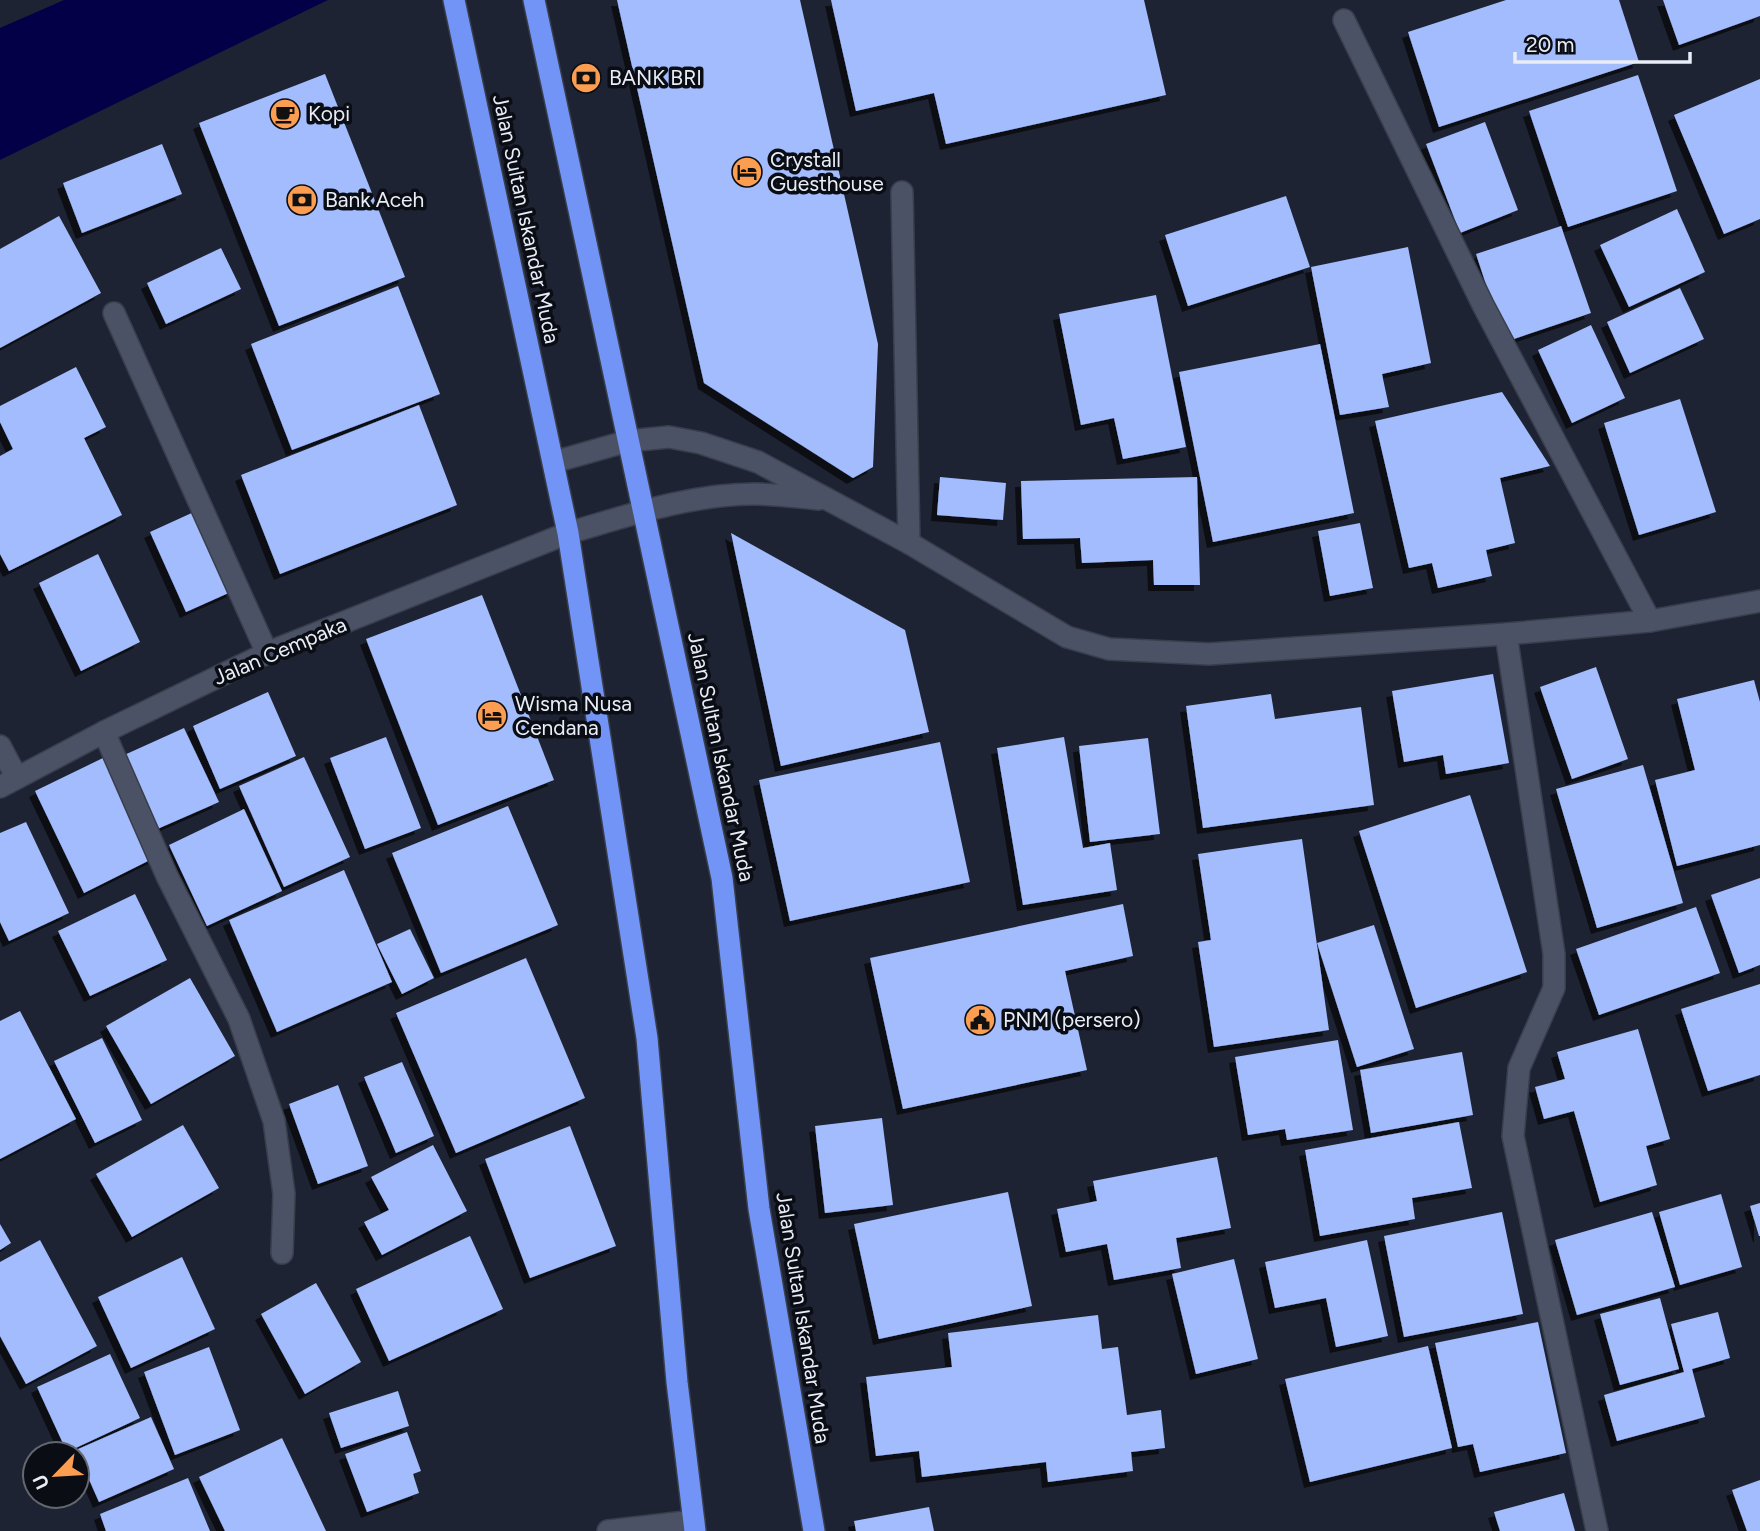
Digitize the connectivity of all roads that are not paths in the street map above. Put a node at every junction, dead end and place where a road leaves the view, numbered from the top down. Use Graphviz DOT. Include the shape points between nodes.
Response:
graph roads {
  1 [pos="454,0"];
  2 [pos="534,0"];
  3 [pos="1345,20"];
  4 [pos="902,192"];
  5 [pos="114,313"];
  6 [pos="628,441"];
  7 [pos="554,462"];
  8 [pos="824,499"];
  9 [pos="645,512"];
  10 [pos="568,533"];
  11 [pos="909,543"];
  12 [pos="1760,601"];
  13 [pos="1650,621"];
  14 [pos="1506,634"];
  15 [pos="267,653"];
  16 [pos="104,732"];
  17 [pos="0,746"];
  18 [pos="8,782"];
  19 [pos="282,1253"];
  20 [pos="695,1526"];
  21 [pos="608,1531"];
  22 [pos="814,1531"];
  23 [pos="1597,1531"];
  1 -- 7 [label="highway, Jalan Sultan Iskandar Muda"];
  2 -- 6 [label="highway, Jalan Sultan Iskandar Muda"];
  3 -- 13 [label="street" via="1483,305"];
  4 -- 11 [label="street"];
  5 -- 15 [label="street"];
  6 -- 7 [label="street"];
  6 -- 8 [label="street" via="669,437 701,443 758,462"];
  6 -- 9 [label="highway, Jalan Sultan Iskandar Muda"];
  7 -- 10 [label="highway, Jalan Sultan Iskandar Muda"];
  8 -- 9 [label="street, Jalan Cempaka" via="754,494"];
  8 -- 11 [label="street"];
  9 -- 10 [label="street, Jalan Cempaka"];
  9 -- 22 [label="highway, Jalan Sultan Iskandar Muda" via="722,878 759,1209"];
  10 -- 15 [label="street, Jalan Cempaka"];
  10 -- 20 [label="highway, Jalan Sultan Iskandar Muda" via="647,1038 677,1382"];
  11 -- 14 [label="street" via="1068,637 1109,649 1209,654"];
  12 -- 13 [label="street"];
  13 -- 14 [label="street"];
  14 -- 23 [label="street" via="1555,954 1554,988 1520,1068 1513,1136"];
  15 -- 16 [label="street, Jalan Cempaka"];
  16 -- 18 [label="street, Jalan Cempaka"];
  16 -- 19 [label="street" via="167,876 239,1018 274,1122 285,1194"];
  17 -- 18 [label="street"];
  20 -- 21 [label="street"];
}
